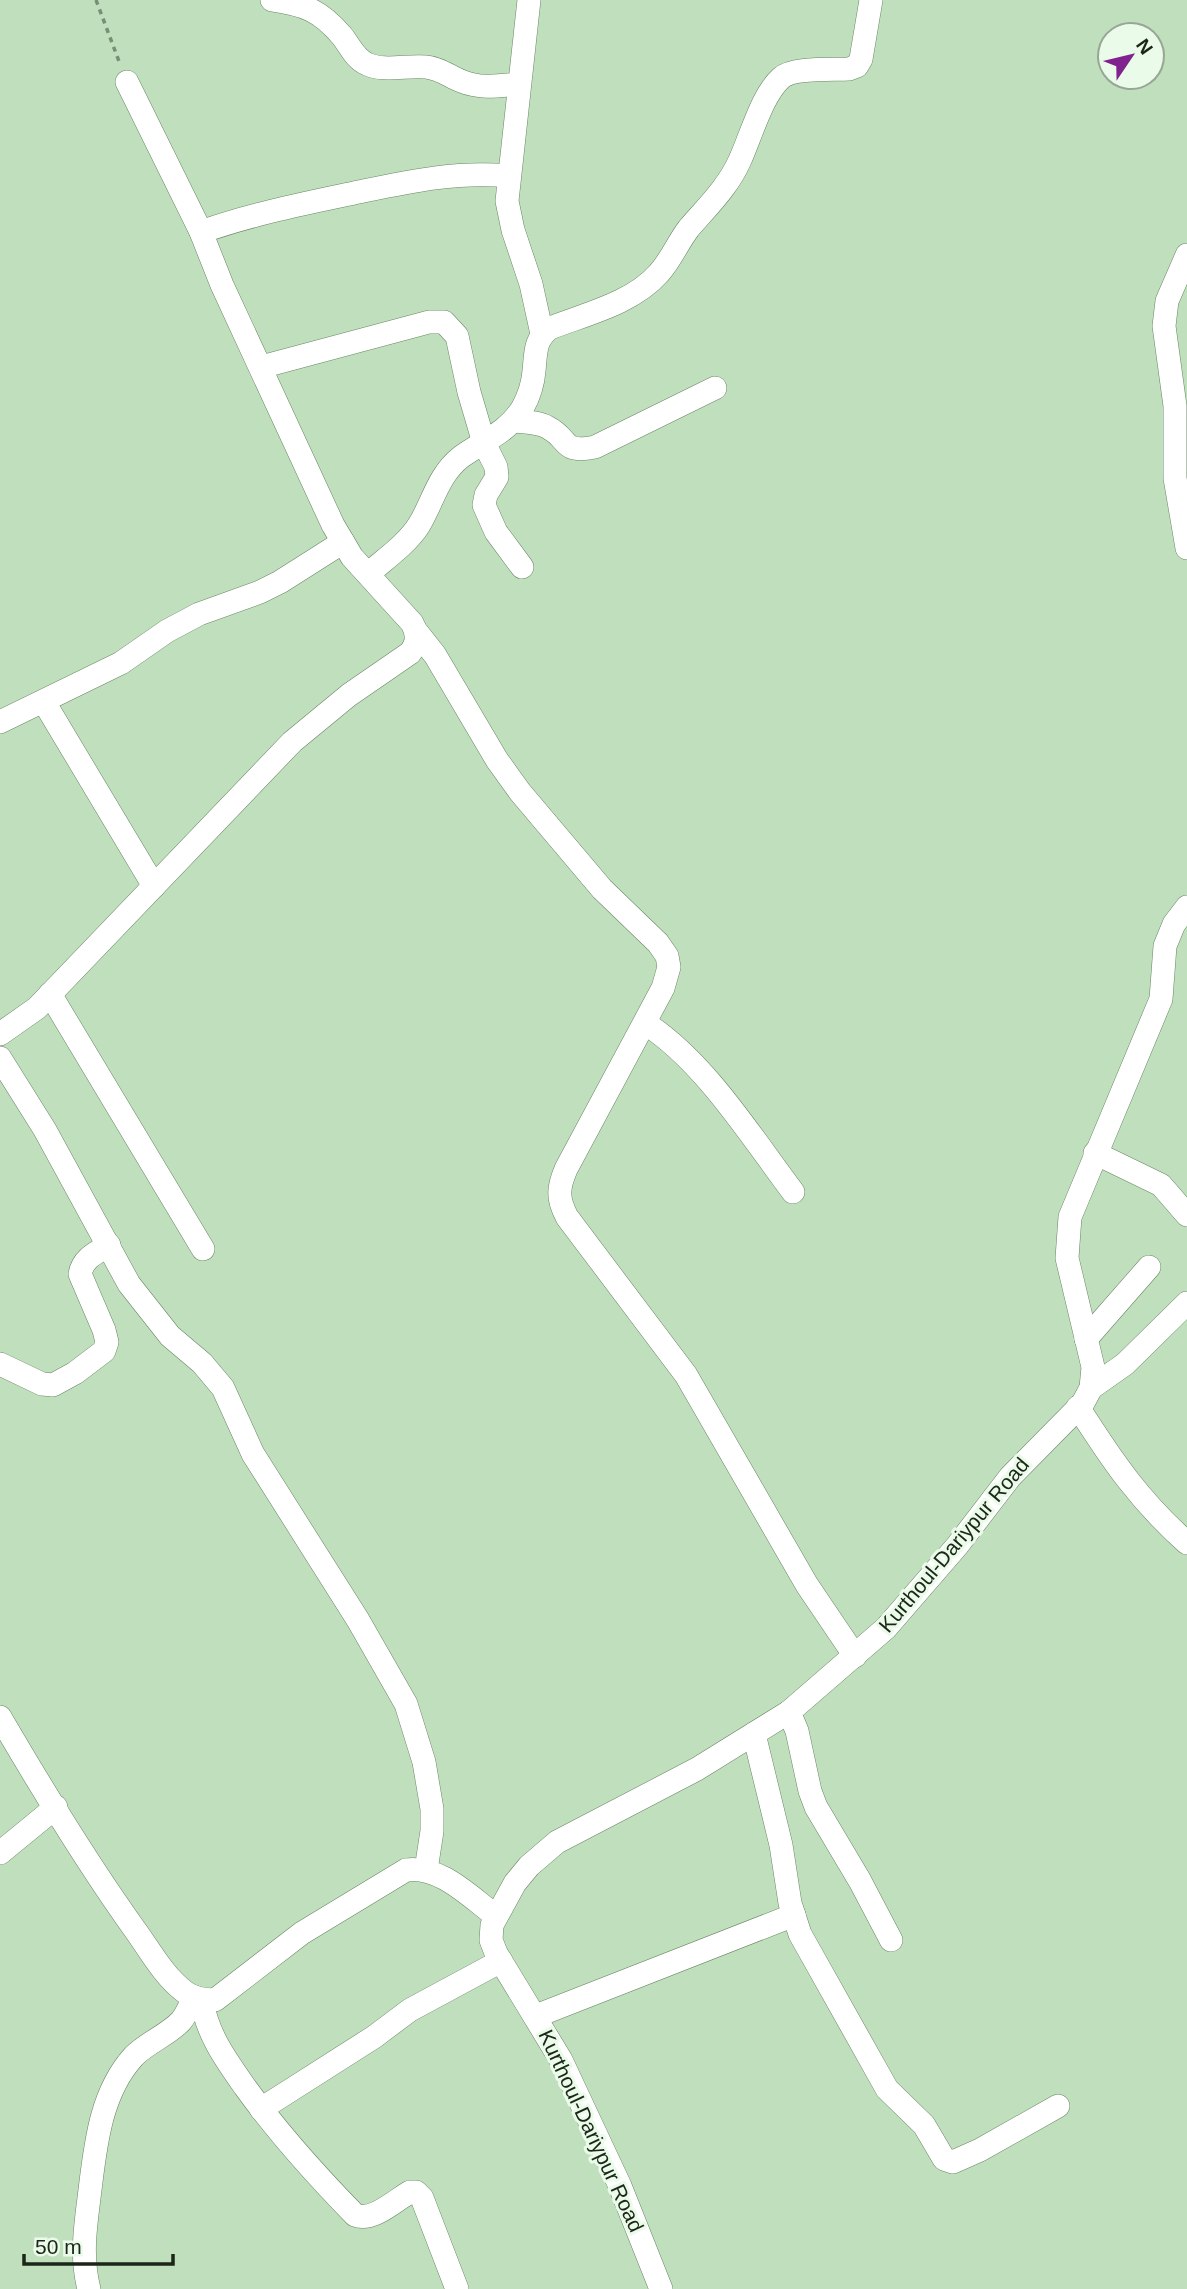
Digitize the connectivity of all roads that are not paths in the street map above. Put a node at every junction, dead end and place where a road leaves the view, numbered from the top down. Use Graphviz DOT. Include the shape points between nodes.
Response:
graph roads {
  1 [pos="272,0"];
  2 [pos="529,0"];
  3 [pos="871,0"];
  4 [pos="127,82"];
  5 [pos="519,84"];
  6 [pos="509,176"];
  7 [pos="201,232"];
  8 [pos="1185,263"];
  9 [pos="542,334"];
  10 [pos="261,367"];
  11 [pos="715,388"];
  12 [pos="514,421"];
  13 [pos="484,443"];
  14 [pos="342,542"];
  15 [pos="1187,548"];
  16 [pos="522,567"];
  17 [pos="368,574"];
  18 [pos="416,631"];
  19 [pos="44,702"];
  20 [pos="0,722"];
  21 [pos="154,886"];
  22 [pos="1187,907"];
  23 [pos="50,994"];
  24 [pos="645,1023"];
  25 [pos="0,1034"];
  26 [pos="0,1058"];
  27 [pos="1095,1153"];
  28 [pos="793,1192"];
  29 [pos="1187,1215"];
  30 [pos="109,1245"];
  31 [pos="203,1249"];
  32 [pos="1149,1267"];
  33 [pos="1187,1303"];
  34 [pos="1086,1339"];
  35 [pos="0,1364"];
  36 [pos="1091,1388"];
  37 [pos="1078,1408"];
  38 [pos="1187,1544"];
  39 [pos="855,1656"];
  40 [pos="789,1712"];
  41 [pos="0,1717"];
  42 [pos="754,1734"];
  43 [pos="56,1807"];
  44 [pos="3,1844"];
  45 [pos="426,1870"];
  46 [pos="794,1915"];
  47 [pos="496,1916"];
  48 [pos="891,1940"];
  49 [pos="501,1961"];
  50 [pos="198,1999"];
  51 [pos="536,2016"];
  52 [pos="1058,2106"];
  53 [pos="261,2109"];
  54 [pos="89,2289"];
  55 [pos="457,2289"];
  56 [pos="661,2289"];
  1 -- 5 [label="street" via="310,8 365,64 429,67 490,88"];
  2 -- 5 [label="street"];
  3 -- 9 [label="street" via="859,63 849,69 797,72 781,78 724,189 654,279 623,299"];
  4 -- 7 [label="street"];
  5 -- 6 [label="street"];
  6 -- 7 [label="street" via="442,176 276,208"];
  6 -- 9 [label="street" via="508,214 526,264"];
  7 -- 10 [label="street"];
  8 -- 15 [label="street" via="1167,301 1164,326 1175,406 1175,478"];
  9 -- 12 [label="street" via="527,399"];
  10 -- 13 [label="street" via="444,322 457,337"];
  10 -- 14 [label="street"];
  11 -- 12 [label="street" via="594,447 578,450 547,427"];
  12 -- 13 [label="street"];
  13 -- 16 [label="street" via="497,477 484,505 496,532"];
  13 -- 17 [label="street" via="451,467 417,528"];
  14 -- 17 [label="street"];
  14 -- 19 [label="street" via="280,582 199,614 121,663"];
  17 -- 18 [label="street"];
  18 -- 21 [label="street" via="416,645 410,653 292,742"];
  18 -- 24 [label="street" via="520,792 667,957 663,988"];
  19 -- 20 [label="street"];
  19 -- 21 [label="street"];
  21 -- 23 [label="street"];
  22 -- 27 [label="street" via="1166,946 1161,999"];
  23 -- 25 [label="street"];
  23 -- 31 [label="street"];
  24 -- 28 [label="street" via="697,1069"];
  24 -- 39 [label="street" via="566,1169 558,1194 560,1204 680,1367 807,1585"];
  26 -- 30 [label="street"];
  27 -- 29 [label="street" via="1161,1185"];
  27 -- 34 [label="street" via="1066,1240"];
  30 -- 35 [label="street" via="82,1265 80,1274 104,1330 104,1351 53,1385"];
  30 -- 45 [label="street" via="129,1284 159,1323 223,1388 253,1454 405,1704 424,1762 432,1809"];
  32 -- 34 [label="street"];
  33 -- 36 [label="street" via="1125,1364"];
  34 -- 36 [label="street" via="1093,1367"];
  36 -- 37 [label="street, Kurthoul-Dariypur Road"];
  37 -- 38 [label="street" via="1125,1478"];
  37 -- 39 [label="street, Kurthoul-Dariypur Road" via="1010,1476 918,1594"];
  39 -- 40 [label="street, Kurthoul-Dariypur Road"];
  40 -- 42 [label="street, Kurthoul-Dariypur Road"];
  40 -- 48 [label="street" via="816,1807"];
  41 -- 43 [label="street"];
  42 -- 46 [label="street"];
  42 -- 47 [label="street, Kurthoul-Dariypur Road" via="557,1842 529,1866"];
  43 -- 44 [label="street"];
  43 -- 50 [label="street" via="162,1968"];
  45 -- 47 [label="street"];
  45 -- 50 [label="street" via="406,1870 391,1878 302,1933 215,2000"];
  46 -- 51 [label="street"];
  46 -- 52 [label="street" via="811,1957 887,2089 924,2125 944,2159 962,2159"];
  47 -- 49 [label="street, Kurthoul-Dariypur Road" via="491,1940"];
  49 -- 51 [label="street, Kurthoul-Dariypur Road"];
  49 -- 53 [label="street" via="410,2010"];
  50 -- 53 [label="street" via="211,2034"];
  50 -- 54 [label="street" via="181,2021 134,2057 109,2098 95,2154 85,2228 84,2269"];
  51 -- 56 [label="street, Kurthoul-Dariypur Road" via="598,2139"];
  53 -- 55 [label="street" via="355,2215 371,2216 416,2192"];
}
